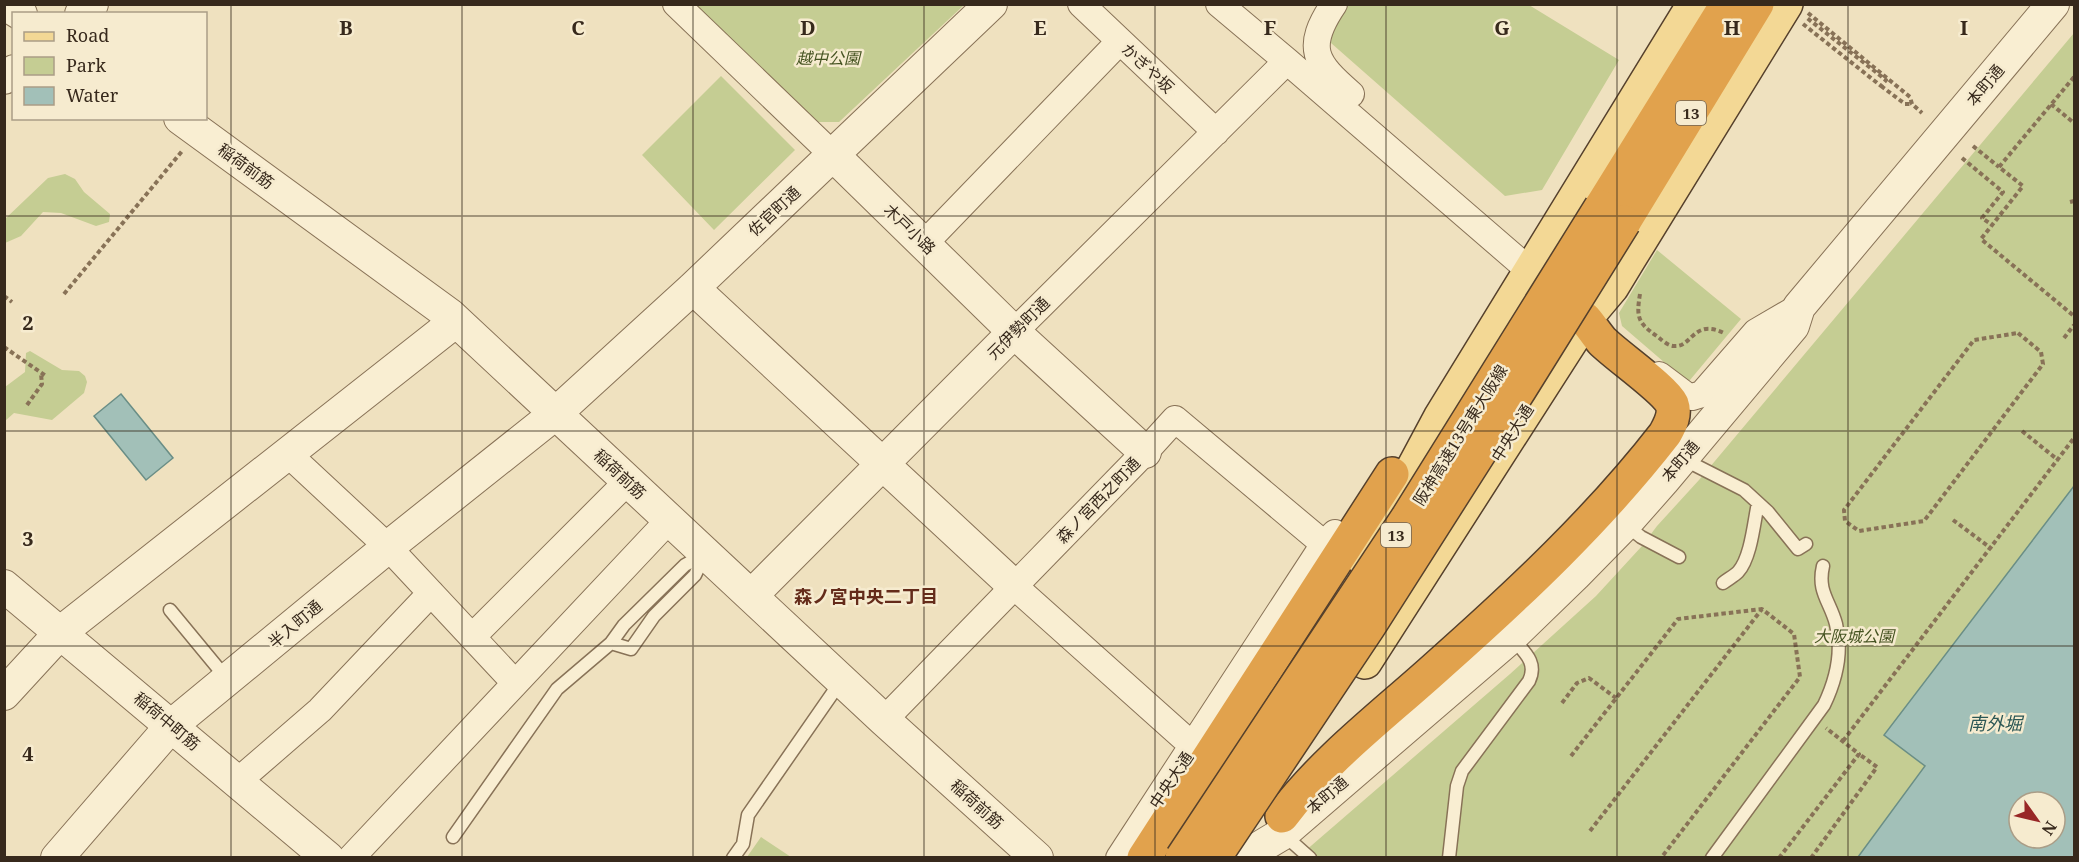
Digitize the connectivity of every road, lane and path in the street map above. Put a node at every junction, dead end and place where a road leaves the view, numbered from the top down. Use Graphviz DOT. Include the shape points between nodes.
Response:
graph roads {
  1 [pos="5,4"];
  2 [pos="676,4"];
  3 [pos="991,4"];
  4 [pos="1081,4"];
  5 [pos="1219,4"];
  6 [pos="1334,4"];
  7 [pos="1694,4"];
  8 [pos="1727,4"];
  9 [pos="1757,4"];
  10 [pos="2053,4"];
  11 [pos="18,12"];
  12 [pos="1799,12"];
  13 [pos="1120,41"];
  14 [pos="1287,61"];
  15 [pos="2074,77"];
  16 [pos="1881,86"];
  17 [pos="1912,104"];
  18 [pos="2051,104"];
  19 [pos="1922,113"];
  20 [pos="2074,123"];
  21 [pos="190,125"];
  22 [pos="1216,132"];
  23 [pos="1973,146"];
  24 [pos="833,155"];
  25 [pos="1962,158"];
  26 [pos="1408,166"];
  27 [pos="1999,167"];
  28 [pos="1992,226"];
  29 [pos="924,244"];
  30 [pos="1531,272"];
  31 [pos="693,288"];
  32 [pos="1641,290"];
  33 [pos="64,294"];
  34 [pos="4,297"];
  35 [pos="12,302"];
  36 [pos="1799,308"];
  37 [pos="2074,316"];
  38 [pos="1585,319"];
  39 [pos="456,321"];
  40 [pos="2074,325"];
  41 [pos="1014,332"];
  42 [pos="1727,335"];
  43 [pos="2064,338"];
  44 [pos="1974,340"];
  45 [pos="4,347"];
  46 [pos="41,373"];
  47 [pos="46,376"];
  48 [pos="27,405"];
  49 [pos="555,414"];
  50 [pos="1440,418"];
  51 [pos="2022,431"];
  52 [pos="2074,438"];
  53 [pos="1145,452"];
  54 [pos="288,454"];
  55 [pos="1682,458"];
  56 [pos="2058,460"];
  57 [pos="881,465"];
  58 [pos="1392,474"];
  59 [pos="627,481"];
  60 [pos="1758,503"];
  61 [pos="669,520"];
  62 [pos="1953,520"];
  63 [pos="1625,524"];
  64 [pos="1324,544"];
  65 [pos="1806,544"];
  66 [pos="388,547"];
  67 [pos="1992,549"];
  68 [pos="705,554"];
  69 [pos="1678,557"];
  70 [pos="1823,566"];
  71 [pos="1723,583"];
  72 [pos="4,586"];
  73 [pos="1014,586"];
  74 [pos="431,593"];
  75 [pos="751,596"];
  76 [pos="1762,609"];
  77 [pos="170,610"];
  78 [pos="61,632"];
  79 [pos="472,637"];
  80 [pos="1511,637"];
  81 [pos="611,643"];
  82 [pos="227,680"];
  83 [pos="841,680"];
  84 [pos="515,683"];
  85 [pos="4,694"];
  86 [pos="1616,698"];
  87 [pos="1562,703"];
  88 [pos="884,720"];
  89 [pos="172,725"];
  90 [pos="1823,726"];
  91 [pos="1843,741"];
  92 [pos="1193,746"];
  93 [pos="1858,753"];
  94 [pos="1571,756"];
  95 [pos="238,781"];
  96 [pos="1282,825"];
  97 [pos="1590,831"];
  98 [pos="453,837"];
  99 [pos="57,858"];
  100 [pos="328,858"];
  101 [pos="351,858"];
  102 [pos="733,858"];
  103 [pos="1037,858"];
  104 [pos="1119,858"];
  105 [pos="1144,858"];
  106 [pos="1175,858"];
  107 [pos="1182,858"];
  108 [pos="1214,858"];
  109 [pos="1233,858"];
  110 [pos="1242,858"];
  111 [pos="1310,858"];
  112 [pos="1449,858"];
  113 [pos="1661,858"];
  114 [pos="1712,858"];
  115 [pos="1779,858"];
  116 [pos="1811,858"];
  1 -- 11 [label="street"];
  2 -- 24 [label="street, 木戸小路"];
  3 -- 24 [label="street, 佐官町通"];
  4 -- 13 [label="street, かぎや坂"];
  5 -- 14 [label="street"];
  6 -- 26 [label="street" via="1318,32 1319,60 1328,74 1402,139"];
  7 -- 30 [label="main road, 中央大通"];
  8 -- 107 [label="highway, 阪神高速13号東大阪線 / 13, bridge" via="1408,517"];
  9 -- 108 [label="highway, 阪神高速13号東大阪線 / 13, bridge" via="1430,531"];
  10 -- 36 [label="street, 本町通"];
  12 -- 16 [label="path"];
  12 -- 16 [label="path" via="1886,80"];
  12 -- 17 [label="path" via="1910,97"];
  12 -- 38 [label="main road, 中央大通" via="1612,287"];
  13 -- 22 [label="street, かぎや坂"];
  13 -- 29 [label="street"];
  14 -- 22 [label="street, 元伊勢町通"];
  14 -- 26 [label="street"];
  15 -- 18 [label="path"];
  16 -- 17 [label="path" via="1905,104"];
  17 -- 19 [label="path"];
  18 -- 20 [label="path"];
  18 -- 27 [label="path"];
  21 -- 33 [label="path"];
  21 -- 39 [label="street, 稲荷前筋"];
  22 -- 41 [label="street, 元伊勢町通"];
  23 -- 27 [label="path"];
  24 -- 29 [label="street, 木戸小路"];
  24 -- 31 [label="street, 佐官町通"];
  25 -- 28 [label="path" via="2003,192 1982,218"];
  26 -- 30 [label="street"];
  27 -- 28 [label="path" via="2023,186"];
  28 -- 37 [label="path" via="1981,239"];
  29 -- 41 [label="street, 木戸小路"];
  30 -- 38 [label="street"];
  30 -- 50 [label="main road, 中央大通"];
  31 -- 49 [label="street, 佐官町通"];
  31 -- 57 [label="street"];
  32 -- 42 [label="path" via="1638,315 1642,325 1670,345 1677,346 1705,329"];
  34 -- 35 [label="path"];
  36 -- 38 [label="street" via="1756,332 1707,390 1692,397 1678,391 1608,331"];
  36 -- 55 [label="street, 本町通" via="1793,326"];
  38 -- 96 [label="highway" via="1602,341 1672,404 1671,422 1665,434 1532,580 1317,773"];
  38 -- 109 [label="main road, 中央大通" via="1408,597"];
  39 -- 49 [label="street, 稲荷前筋"];
  39 -- 54 [label="street"];
  40 -- 43 [label="path"];
  41 -- 53 [label="street, 木戸小路"];
  41 -- 57 [label="street, 元伊勢町通"];
  44 -- 44 [label="path" via="2018,333 2042,352 2043,364 1924,520 1859,531 1845,521 1844,510"];
  45 -- 46 [label="path"];
  46 -- 47 [label="path"];
  46 -- 48 [label="path" via="42,384"];
  49 -- 59 [label="street, 稲荷前筋"];
  49 -- 66 [label="street, 半入町通"];
  50 -- 58 [label="street, 中央大通"];
  50 -- 106 [label="main road, 中央大通" via="1306,662"];
  51 -- 56 [label="path"];
  52 -- 56 [label="path"];
  53 -- 64 [label="street, 森ノ宮西之町通" via="1175,419"];
  53 -- 73 [label="street, 森ノ宮西之町通"];
  54 -- 66 [label="street"];
  54 -- 78 [label="street"];
  55 -- 60 [label="lane" via="1744,490"];
  55 -- 63 [label="street, 本町通"];
  56 -- 67 [label="path"];
  57 -- 73 [label="street"];
  57 -- 75 [label="street, 元伊勢町通"];
  58 -- 64 [label="street, 中央大通"];
  58 -- 105 [label="highway"];
  59 -- 61 [label="street, 稲荷前筋"];
  59 -- 79 [label="street"];
  60 -- 65 [label="lane" via="1798,549"];
  60 -- 71 [label="lane" via="1743,566"];
  61 -- 68 [label="street, 稲荷前筋"];
  61 -- 84 [label="street"];
  62 -- 67 [label="path"];
  63 -- 69 [label="lane"];
  63 -- 80 [label="street, 本町通"];
  64 -- 92 [label="street, 中央大通"];
  66 -- 74 [label="street"];
  66 -- 82 [label="street, 半入町通"];
  67 -- 91 [label="path"];
  68 -- 75 [label="street, 稲荷前筋"];
  68 -- 81 [label="lane" via="685,565"];
  68 -- 81 [label="lane" via="695,575 654,616 632,649"];
  70 -- 114 [label="lane" via="1820,583 1837,626 1838,665 1831,689 1824,705"];
  72 -- 78 [label="street, 稲荷中町筋"];
  73 -- 88 [label="street, 森ノ宮西之町通"];
  73 -- 92 [label="street"];
  74 -- 79 [label="street"];
  74 -- 95 [label="street" via="320,710"];
  75 -- 83 [label="street, 稲荷前筋"];
  76 -- 86 [label="path" via="1678,619"];
  76 -- 97 [label="path"];
  76 -- 113 [label="path" via="1794,634 1800,677"];
  77 -- 82 [label="lane"];
  78 -- 85 [label="street"];
  78 -- 89 [label="street, 稲荷中町筋"];
  79 -- 84 [label="street"];
  80 -- 96 [label="street, 本町通"];
  80 -- 112 [label="lane" via="1528,656 1533,673 1462,771"];
  81 -- 98 [label="lane" via="557,689"];
  82 -- 89 [label="street, 半入町通"];
  83 -- 88 [label="street, 稲荷前筋"];
  83 -- 102 [label="lane" via="748,815 743,843"];
  84 -- 101 [label="street"];
  86 -- 87 [label="path" via="1589,678 1577,683"];
  86 -- 94 [label="path"];
  88 -- 103 [label="street, 稲荷前筋"];
  89 -- 95 [label="street, 稲荷中町筋"];
  89 -- 99 [label="street, 半入町通"];
  90 -- 91 [label="path"];
  91 -- 93 [label="path"];
  92 -- 104 [label="street, 中央大通"];
  93 -- 115 [label="path"];
  93 -- 116 [label="path" via="1877,767"];
  95 -- 100 [label="street, 稲荷中町筋"];
  96 -- 110 [label="street, 本町通"];
  96 -- 111 [label="lane"];
}
